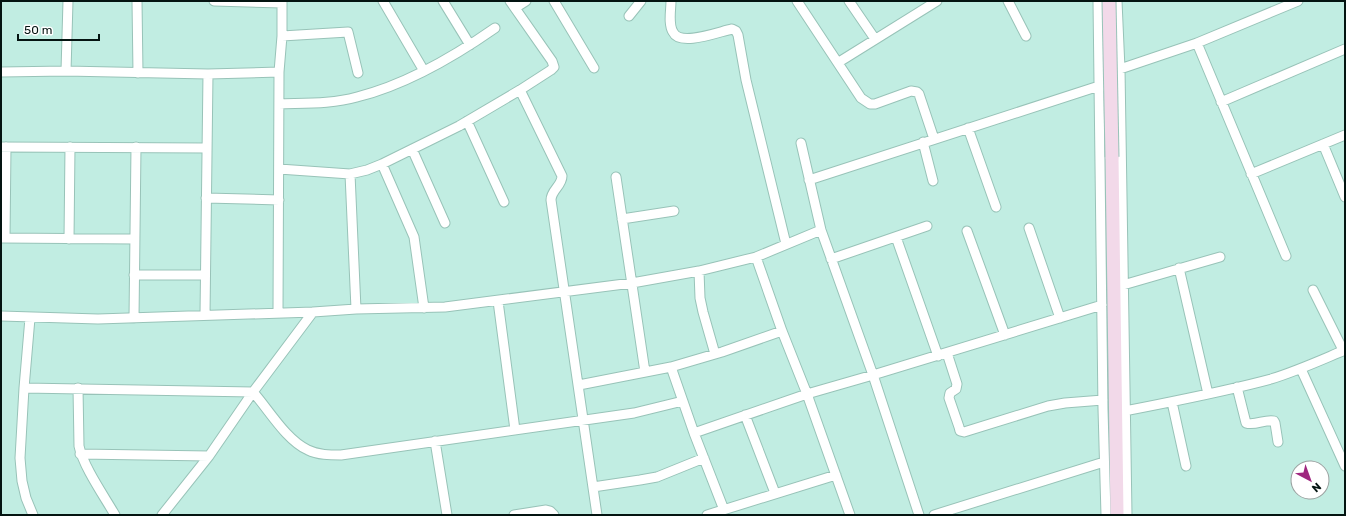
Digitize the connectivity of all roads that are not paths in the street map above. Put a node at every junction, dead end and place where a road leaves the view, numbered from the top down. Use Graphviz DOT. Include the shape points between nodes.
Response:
graph roads {
  1 [pos="68,1"];
  2 [pos="137,1"];
  3 [pos="214,1"];
  4 [pos="384,1"];
  5 [pos="443,1"];
  6 [pos="526,1"];
  7 [pos="554,1"];
  8 [pos="641,1"];
  9 [pos="671,1"];
  10 [pos="797,1"];
  11 [pos="850,1"];
  12 [pos="937,1"];
  13 [pos="1008,1"];
  14 [pos="1098,1"];
  15 [pos="1109,1"];
  16 [pos="1117,1"];
  17 [pos="1298,1"];
  18 [pos="282,2"];
  19 [pos="512,5"];
  20 [pos="629,16"];
  21 [pos="495,28"];
  22 [pos="282,36"];
  23 [pos="1026,36"];
  24 [pos="875,39"];
  25 [pos="1196,43"];
  26 [pos="470,45"];
  27 [pos="1345,49"];
  28 [pos="839,62"];
  29 [pos="594,68"];
  30 [pos="1120,69"];
  31 [pos="66,71"];
  32 [pos="424,71"];
  33 [pos="1,72"];
  34 [pos="279,72"];
  35 [pos="138,73"];
  36 [pos="358,73"];
  37 [pos="208,74"];
  38 [pos="1100,86"];
  39 [pos="1120,87"];
  40 [pos="520,90"];
  41 [pos="1221,102"];
  42 [pos="279,104"];
  43 [pos="467,121"];
  44 [pos="968,128"];
  45 [pos="1345,135"];
  46 [pos="934,139"];
  47 [pos="923,142"];
  48 [pos="801,144"];
  49 [pos="1323,144"];
  50 [pos="4,147"];
  51 [pos="70,147"];
  52 [pos="136,147"];
  53 [pos="207,148"];
  54 [pos="412,149"];
  55 [pos="382,164"];
  56 [pos="279,169"];
  57 [pos="350,174"];
  58 [pos="1251,174"];
  59 [pos="616,177"];
  60 [pos="808,180"];
  61 [pos="933,181"];
  62 [pos="1345,197"];
  63 [pos="206,198"];
  64 [pos="279,200"];
  65 [pos="504,202"];
  66 [pos="996,207"];
  67 [pos="674,211"];
  68 [pos="622,219"];
  69 [pos="445,223"];
  70 [pos="927,226"];
  71 [pos="1029,228"];
  72 [pos="821,230"];
  73 [pos="967,231"];
  74 [pos="896,237"];
  75 [pos="3,238"];
  76 [pos="69,239"];
  77 [pos="135,239"];
  78 [pos="786,244"];
  79 [pos="756,256"];
  80 [pos="1220,256"];
  81 [pos="1286,256"];
  82 [pos="831,259"];
  83 [pos="1180,268"];
  84 [pos="699,271"];
  85 [pos="134,275"];
  86 [pos="205,275"];
  87 [pos="632,283"];
  88 [pos="1123,285"];
  89 [pos="1313,290"];
  90 [pos="564,292"];
  91 [pos="498,301"];
  92 [pos="1102,305"];
  93 [pos="424,308"];
  94 [pos="356,309"];
  95 [pos="313,312"];
  96 [pos="278,313"];
  97 [pos="205,315"];
  98 [pos="1,316"];
  99 [pos="30,318"];
  100 [pos="134,318"];
  101 [pos="1060,318"];
  102 [pos="782,331"];
  103 [pos="1005,335"];
  104 [pos="1344,350"];
  105 [pos="947,353"];
  106 [pos="715,354"];
  107 [pos="938,356"];
  108 [pos="671,367"];
  109 [pos="1301,369"];
  110 [pos="645,372"];
  111 [pos="874,375"];
  112 [pos="579,385"];
  113 [pos="24,388"];
  114 [pos="78,388"];
  115 [pos="1237,388"];
  116 [pos="253,392"];
  117 [pos="807,394"];
  118 [pos="1208,394"];
  119 [pos="1103,400"];
  120 [pos="683,401"];
  121 [pos="1172,402"];
  122 [pos="1125,411"];
  123 [pos="745,415"];
  124 [pos="584,420"];
  125 [pos="515,430"];
  126 [pos="694,433"];
  127 [pos="435,442"];
  128 [pos="1278,442"];
  129 [pos="80,454"];
  130 [pos="209,456"];
  131 [pos="704,458"];
  132 [pos="1104,462"];
  133 [pos="1186,466"];
  134 [pos="1345,466"];
  135 [pos="836,474"];
  136 [pos="593,487"];
  137 [pos="775,493"];
  138 [pos="724,510"];
  139 [pos="33,515"];
  140 [pos="115,515"];
  141 [pos="162,515"];
  142 [pos="447,515"];
  143 [pos="517,515"];
  144 [pos="554,515"];
  145 [pos="597,515"];
  146 [pos="707,515"];
  147 [pos="850,515"];
  148 [pos="919,515"];
  149 [pos="934,515"];
  150 [pos="1106,515"];
  151 [pos="1116,515"];
  152 [pos="1127,515"];
  1 -- 31 [label="street"];
  2 -- 35 [label="street"];
  3 -- 18 [label="street"];
  4 -- 32 [label="street"];
  5 -- 26 [label="street"];
  6 -- 19 [label="street"];
  7 -- 29 [label="street"];
  8 -- 20 [label="street"];
  9 -- 78 [label="street" via="671,25 676,37 694,38 732,29 738,35 746,80"];
  10 -- 28 [label="street"];
  11 -- 24 [label="street"];
  12 -- 24 [label="street"];
  13 -- 23 [label="street"];
  14 -- 38 [label="street"];
  15 -- 151 [label="main road, bridge"];
  16 -- 30 [label="street"];
  17 -- 25 [label="street"];
  18 -- 22 [label="street"];
  19 -- 40 [label="street" via="554,64 551,70"];
  21 -- 26 [label="street"];
  22 -- 34 [label="street"];
  22 -- 36 [label="street" via="348,32"];
  24 -- 28 [label="street"];
  25 -- 30 [label="street"];
  25 -- 41 [label="street"];
  26 -- 32 [label="street"];
  27 -- 41 [label="street"];
  28 -- 46 [label="street" via="861,98 870,104 911,91 917,92"];
  30 -- 39 [label="street"];
  31 -- 33 [label="street"];
  31 -- 35 [label="street"];
  32 -- 42 [label="street" via="357,98 324,103"];
  34 -- 37 [label="street"];
  34 -- 42 [label="street"];
  35 -- 37 [label="street"];
  37 -- 53 [label="street"];
  38 -- 39 [label="street"];
  38 -- 44 [label="street"];
  38 -- 92 [label="street"];
  39 -- 88 [label="street"];
  40 -- 43 [label="street"];
  40 -- 90 [label="street" via="562,176 562,181 554,190 551,200"];
  41 -- 58 [label="street"];
  42 -- 56 [label="street"];
  43 -- 54 [label="street"];
  43 -- 65 [label="street"];
  44 -- 46 [label="street"];
  44 -- 66 [label="street"];
  45 -- 49 [label="street"];
  46 -- 47 [label="street"];
  47 -- 60 [label="street"];
  47 -- 61 [label="street"];
  48 -- 60 [label="street"];
  49 -- 58 [label="street"];
  49 -- 62 [label="street"];
  50 -- 51 [label="street"];
  50 -- 75 [label="street"];
  51 -- 52 [label="street"];
  51 -- 76 [label="street"];
  52 -- 53 [label="street"];
  52 -- 77 [label="street"];
  53 -- 63 [label="street"];
  54 -- 55 [label="street"];
  54 -- 69 [label="street"];
  55 -- 57 [label="street"];
  55 -- 93 [label="street" via="414,236"];
  56 -- 57 [label="street"];
  56 -- 64 [label="street"];
  57 -- 94 [label="street"];
  58 -- 81 [label="street"];
  59 -- 68 [label="street"];
  60 -- 72 [label="street"];
  63 -- 64 [label="street"];
  63 -- 86 [label="street"];
  64 -- 96 [label="street"];
  67 -- 68 [label="street"];
  68 -- 87 [label="street"];
  70 -- 74 [label="street"];
  71 -- 101 [label="street"];
  72 -- 78 [label="street"];
  72 -- 82 [label="street"];
  73 -- 103 [label="street"];
  74 -- 82 [label="street"];
  74 -- 107 [label="street"];
  75 -- 76 [label="street"];
  76 -- 77 [label="street"];
  77 -- 85 [label="street"];
  78 -- 79 [label="street"];
  79 -- 84 [label="street"];
  79 -- 102 [label="street"];
  80 -- 83 [label="street"];
  82 -- 111 [label="street"];
  83 -- 88 [label="street"];
  83 -- 118 [label="street"];
  84 -- 87 [label="street"];
  84 -- 106 [label="street" via="700,298"];
  85 -- 86 [label="street"];
  85 -- 100 [label="street"];
  86 -- 97 [label="street"];
  87 -- 90 [label="street"];
  87 -- 110 [label="street"];
  88 -- 122 [label="street"];
  89 -- 104 [label="street"];
  90 -- 91 [label="street"];
  90 -- 112 [label="street"];
  91 -- 93 [label="street"];
  91 -- 125 [label="street"];
  92 -- 101 [label="street"];
  92 -- 119 [label="street"];
  93 -- 94 [label="street"];
  94 -- 95 [label="street"];
  95 -- 96 [label="street"];
  95 -- 116 [label="street"];
  96 -- 97 [label="street"];
  97 -- 100 [label="street"];
  98 -- 99 [label="street"];
  99 -- 100 [label="street"];
  99 -- 113 [label="street"];
  101 -- 103 [label="street"];
  102 -- 106 [label="street"];
  102 -- 117 [label="street"];
  103 -- 105 [label="street"];
  104 -- 109 [label="street"];
  105 -- 107 [label="street"];
  105 -- 119 [label="street" via="957,384 949,398 958,427 964,432 1048,406"];
  106 -- 108 [label="street"];
  107 -- 111 [label="street"];
  108 -- 110 [label="street"];
  108 -- 120 [label="street"];
  109 -- 115 [label="street"];
  109 -- 134 [label="street"];
  110 -- 112 [label="street"];
  111 -- 117 [label="street"];
  111 -- 148 [label="street"];
  112 -- 124 [label="street"];
  113 -- 114 [label="street"];
  113 -- 139 [label="street" via="20,458 22,481"];
  114 -- 116 [label="street"];
  114 -- 129 [label="street"];
  115 -- 118 [label="street"];
  115 -- 128 [label="street" via="1246,423 1274,421"];
  116 -- 127 [label="street" via="295,442 308,450 341,455"];
  116 -- 130 [label="street"];
  117 -- 123 [label="street"];
  117 -- 135 [label="street"];
  118 -- 121 [label="street"];
  119 -- 132 [label="street"];
  120 -- 124 [label="street" via="634,413"];
  120 -- 126 [label="street"];
  121 -- 122 [label="street"];
  121 -- 133 [label="street"];
  122 -- 152 [label="street"];
  123 -- 126 [label="street"];
  123 -- 137 [label="street"];
  124 -- 125 [label="street"];
  124 -- 136 [label="street"];
  125 -- 127 [label="street"];
  126 -- 131 [label="street"];
  127 -- 142 [label="street"];
  129 -- 130 [label="street"];
  129 -- 140 [label="street"];
  130 -- 141 [label="street"];
  131 -- 136 [label="street" via="657,477"];
  131 -- 138 [label="street"];
  132 -- 149 [label="street"];
  132 -- 150 [label="street"];
  135 -- 137 [label="street"];
  135 -- 147 [label="street"];
  136 -- 145 [label="street"];
  137 -- 138 [label="street"];
  138 -- 146 [label="street"];
  143 -- 144 [label="street" via="550,510"];
}
